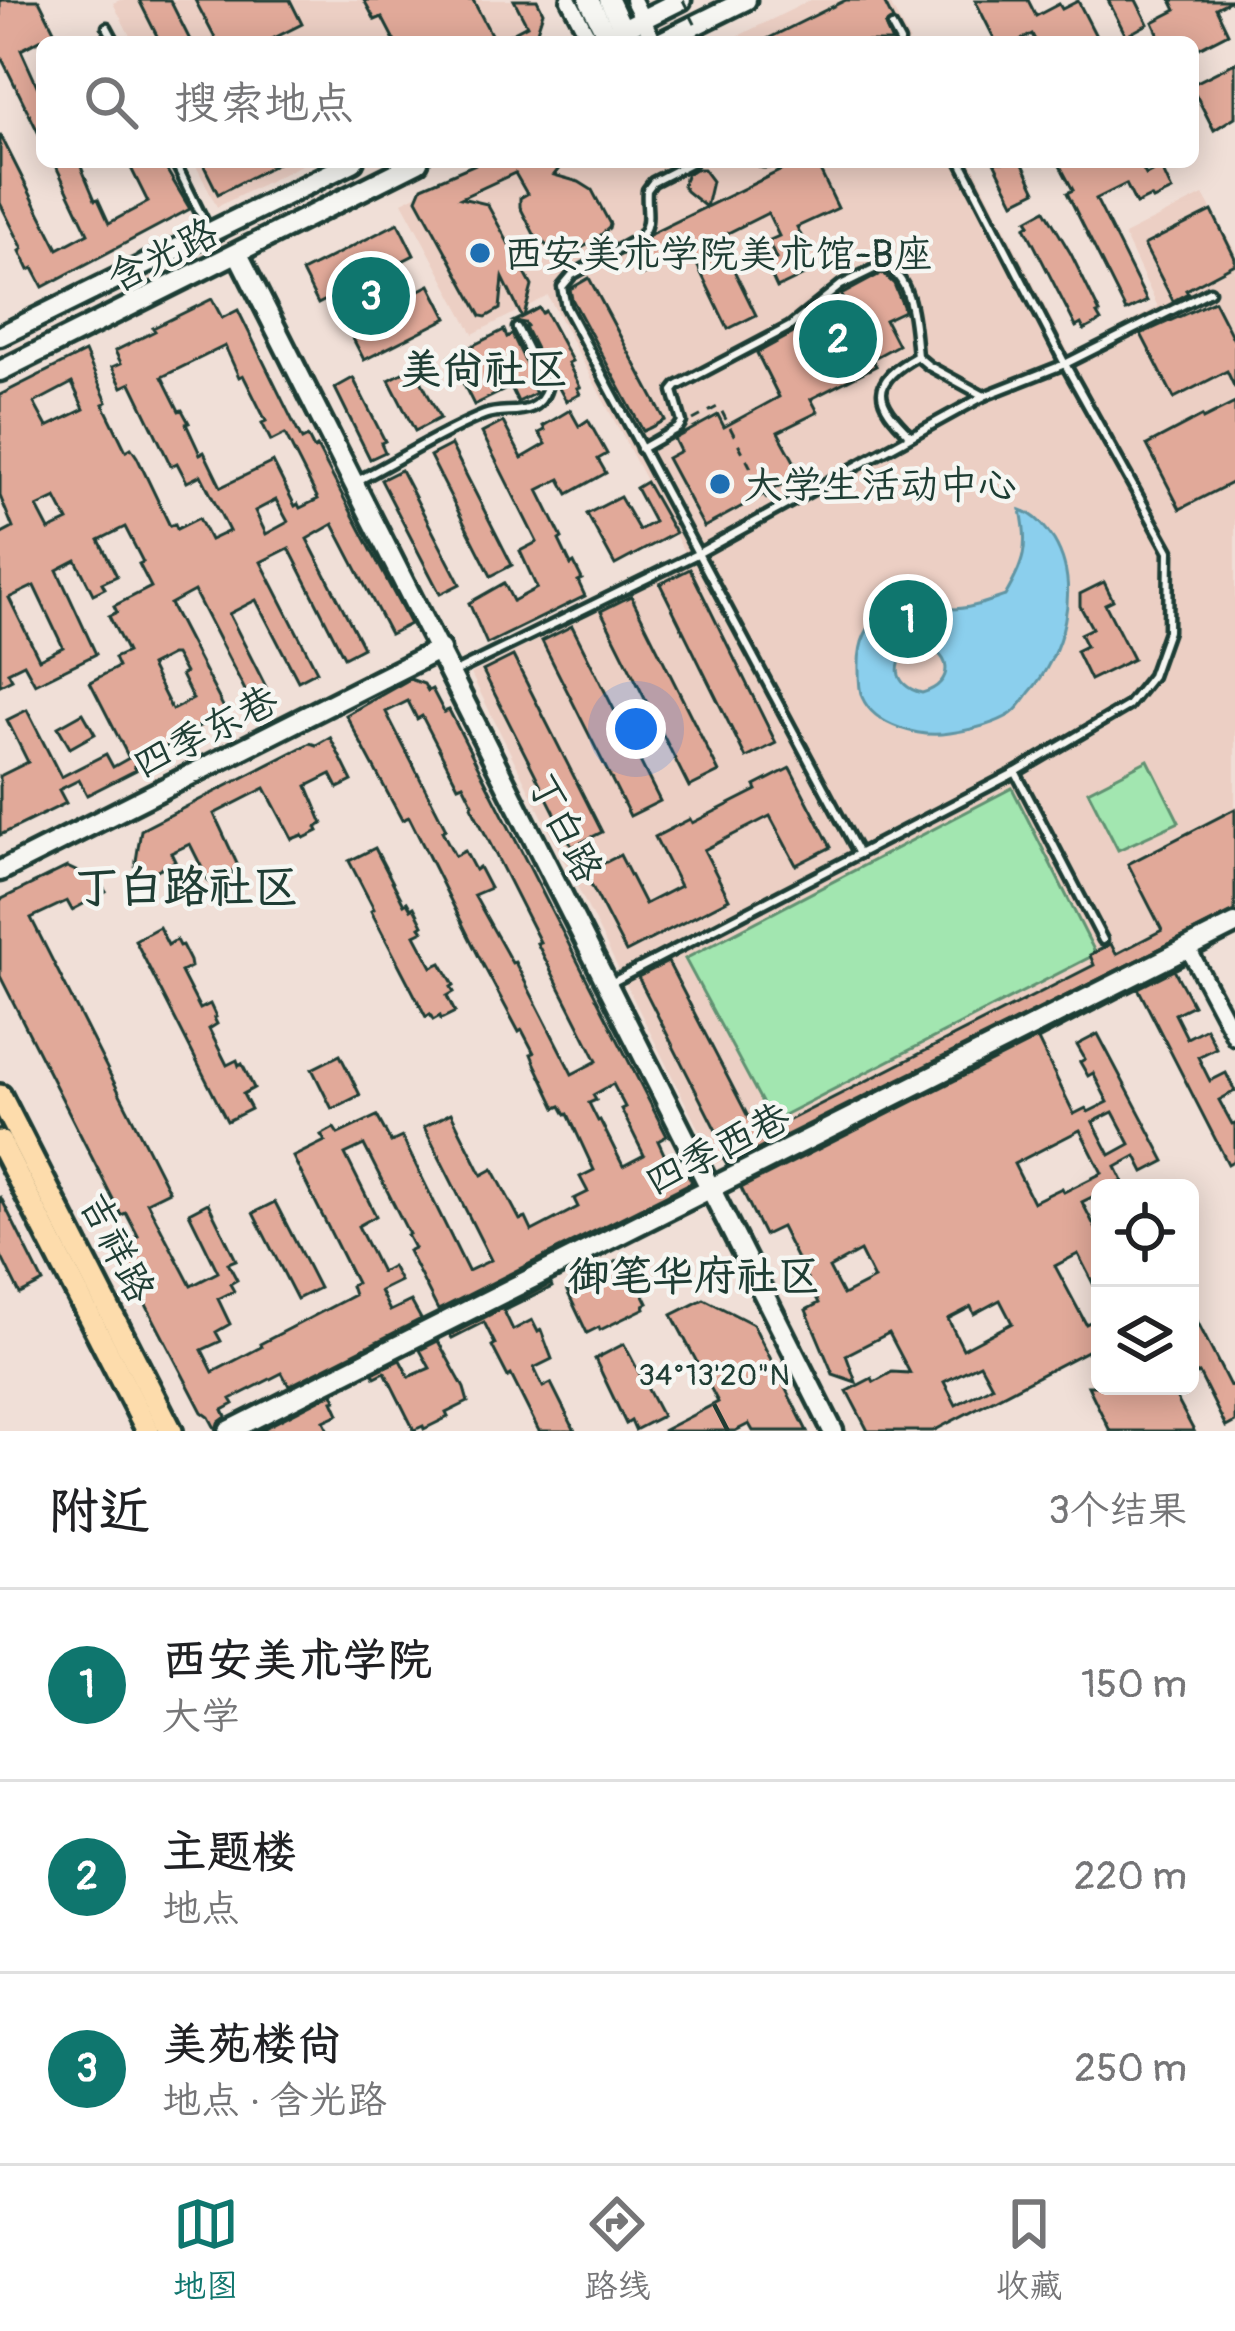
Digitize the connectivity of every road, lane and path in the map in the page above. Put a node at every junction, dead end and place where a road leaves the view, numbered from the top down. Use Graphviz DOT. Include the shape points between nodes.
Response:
graph roads {
  1 [pos="569,0"];
  2 [pos="590,0"];
  3 [pos="609,0"];
  4 [pos="633,0"];
  5 [pos="682,0"];
  6 [pos="746,0"];
  7 [pos="643,19"];
  8 [pos="107,27"];
  9 [pos="892,27"];
  10 [pos="112,36"];
  11 [pos="607,36"];
  12 [pos="608,36"];
  13 [pos="610,36"];
  14 [pos="615,36"];
  15 [pos="662,36"];
  16 [pos="675,36"];
  17 [pos="701,36"];
  18 [pos="897,36"];
  19 [pos="178,168"];
  20 [pos="341,168"];
  21 [pos="406,168"];
  22 [pos="680,168"];
  23 [pos="965,168"];
  24 [pos="210,232"];
  25 [pos="238,254"];
  26 [pos="1210,291"];
  27 [pos="517,328"];
  28 [pos="0,336"];
  29 [pos="917,356"];
  30 [pos="1065,364"];
  31 [pos="0,371"];
  32 [pos="984,396"];
  33 [pos="678,428"];
  34 [pos="910,435"];
  35 [pos="641,449"];
  36 [pos="355,482"];
  37 [pos="773,512"];
  38 [pos="697,554"];
  39 [pos="440,649"];
  40 [pos="452,674"];
  41 [pos="1016,772"];
  42 [pos="859,854"];
  43 [pos="0,872"];
  44 [pos="1235,924"];
  45 [pos="1103,940"];
  46 [pos="1188,948"];
  47 [pos="608,985"];
  48 [pos="1235,1037"];
  49 [pos="0,1096"];
  50 [pos="1,1147"];
  51 [pos="711,1189"];
  52 [pos="148,1431"];
  53 [pos="171,1431"];
  54 [pos="229,1431"];
  55 [pos="833,1431"];
  1 -- 11 [label="street"];
  2 -- 12 [label="street"];
  3 -- 13 [label="street"];
  4 -- 7 [label="street"];
  5 -- 7 [label="street"];
  5 -- 17 [label="path, bridge"];
  6 -- 16 [label="street"];
  7 -- 14 [label="street"];
  7 -- 15 [label="street"];
  8 -- 10 [label="lane"];
  9 -- 18 [label="lane"];
  19 -- 24 [label="lane"];
  20 -- 24 [label="street, 含光路"];
  21 -- 25 [label="street, 含光路"];
  22 -- 35 [label="lane" via="647,190 649,215 639,238 562,287"];
  23 -- 30 [label="lane"];
  24 -- 28 [label="street, 含光路"];
  25 -- 31 [label="street, 含光路"];
  25 -- 36 [label="street, 丁白路"];
  26 -- 30 [label="lane"];
  27 -- 36 [label="lane" via="545,397 516,413 489,412"];
  29 -- 32 [label="lane"];
  29 -- 33 [label="lane" via="914,316 899,278 882,265 841,285 789,327 676,386"];
  29 -- 34 [label="lane" via="889,376 881,400"];
  30 -- 32 [label="lane"];
  30 -- 41 [label="lane" via="1169,551 1168,631 1152,676 1128,706"];
  32 -- 34 [label="lane"];
  33 -- 35 [label="lane"];
  33 -- 37 [label="path" via="719,406"];
  34 -- 37 [label="lane"];
  35 -- 38 [label="lane"];
  36 -- 39 [label="street, 丁白路"];
  37 -- 38 [label="lane"];
  38 -- 40 [label="lane"];
  38 -- 42 [label="lane"];
  39 -- 40 [label="street, 丁白路"];
  39 -- 43 [label="street, 四季东巷"];
  40 -- 47 [label="street, 丁白路"];
  41 -- 42 [label="lane"];
  41 -- 45 [label="lane"];
  42 -- 47 [label="lane"];
  44 -- 46 [label="street, 四季西巷"];
  46 -- 48 [label="street"];
  46 -- 51 [label="street, 四季西巷"];
  47 -- 51 [label="street, 丁白路"];
  49 -- 53 [label="main road, 吉祥路"];
  50 -- 52 [label="main road, 吉祥路"];
  51 -- 54 [label="street, 四季西巷"];
  51 -- 55 [label="street, 丁白路"];
}
